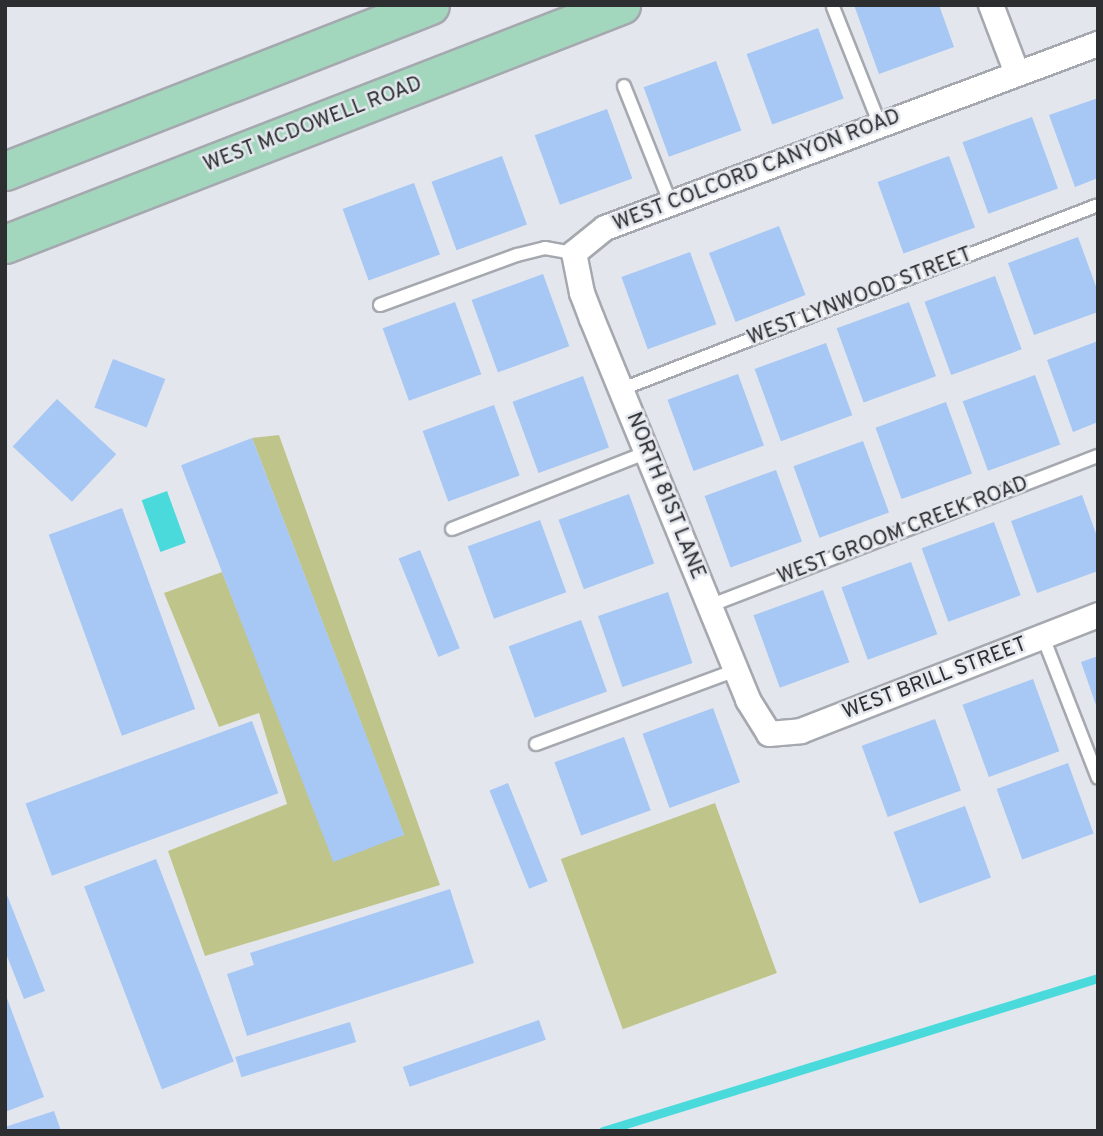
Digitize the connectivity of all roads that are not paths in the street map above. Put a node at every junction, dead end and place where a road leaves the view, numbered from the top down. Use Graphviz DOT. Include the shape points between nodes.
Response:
graph roads {
  1 [pos="430,5"];
  2 [pos="621,5"];
  3 [pos="991,5"];
  4 [pos="833,7"];
  5 [pos="1098,44"];
  6 [pos="1017,73"];
  7 [pos="624,86"];
  8 [pos="880,125"];
  9 [pos="5,171"];
  10 [pos="671,204"];
  11 [pos="1098,205"];
  12 [pos="5,244"];
  13 [pos="573,253"];
  14 [pos="380,305"];
  15 [pos="622,389"];
  16 [pos="647,452"];
  17 [pos="1098,456"];
  18 [pos="452,529"];
  19 [pos="709,606"];
  20 [pos="1098,615"];
  21 [pos="1043,637"];
  22 [pos="736,670"];
  23 [pos="769,734"];
  24 [pos="536,744"];
  25 [pos="1098,778"];
  1 -- 9 [label="main road"];
  2 -- 12 [label="main road, WEST MCDOWELL ROAD"];
  3 -- 6 [label="street"];
  4 -- 8 [label="lane"];
  5 -- 6 [label="street, WEST COLCORD CANYON ROAD"];
  6 -- 8 [label="street, WEST COLCORD CANYON ROAD"];
  7 -- 10 [label="lane"];
  8 -- 10 [label="street, WEST COLCORD CANYON ROAD"];
  10 -- 13 [label="street, WEST COLCORD CANYON ROAD" via="605,228"];
  11 -- 15 [label="lane, WEST LYNWOOD STREET"];
  13 -- 14 [label="lane" via="545,248 517,255"];
  13 -- 15 [label="street, NORTH 81ST LANE" via="582,293"];
  15 -- 16 [label="street, NORTH 81ST LANE"];
  16 -- 18 [label="lane"];
  16 -- 19 [label="street, NORTH 81ST LANE"];
  17 -- 19 [label="lane, WEST GROOM CREEK ROAD"];
  19 -- 22 [label="street, NORTH 81ST LANE"];
  20 -- 21 [label="street, WEST BRILL STREET"];
  21 -- 23 [label="street, WEST BRILL STREET" via="808,728"];
  21 -- 25 [label="lane"];
  22 -- 23 [label="street, NORTH 81ST LANE"];
  22 -- 24 [label="lane"];
}
